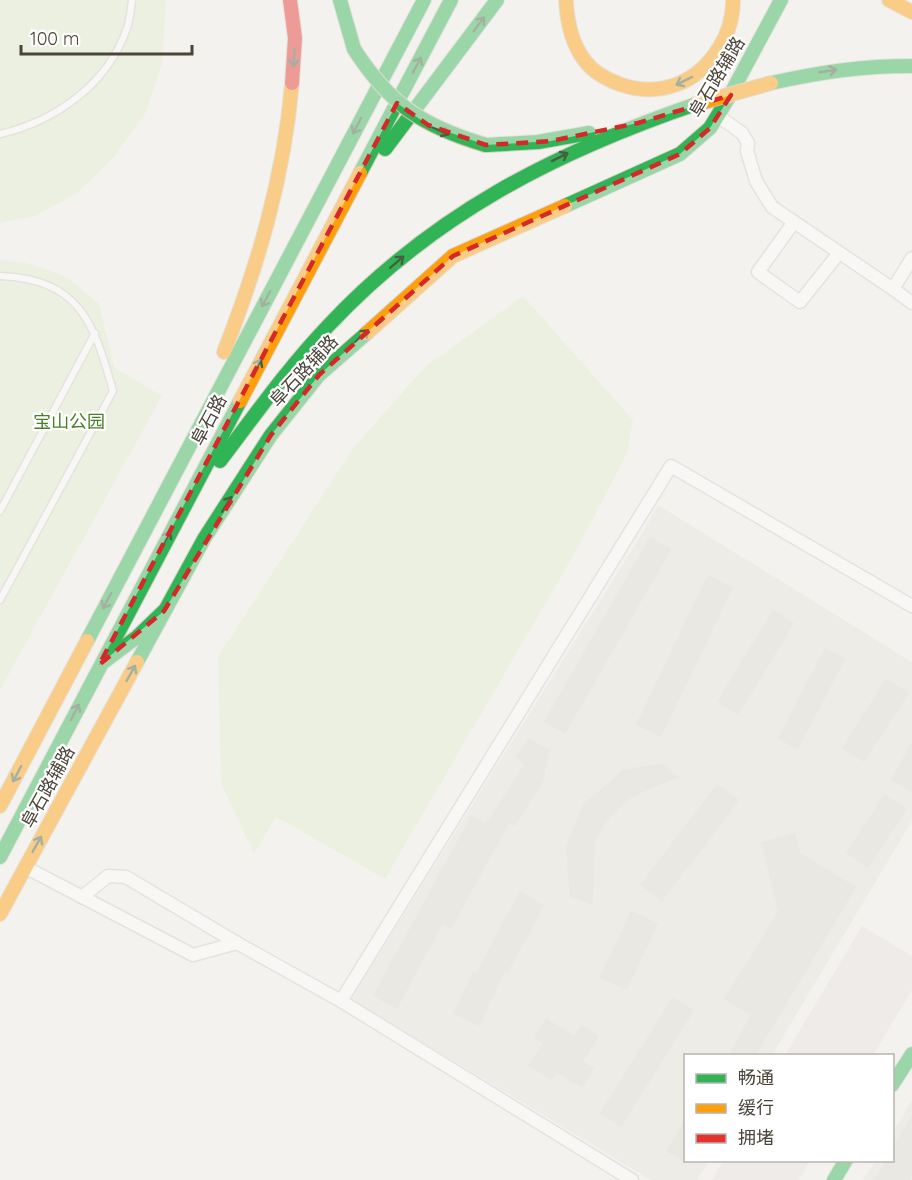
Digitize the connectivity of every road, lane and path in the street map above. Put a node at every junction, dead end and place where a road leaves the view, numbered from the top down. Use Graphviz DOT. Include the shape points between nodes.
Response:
graph roads {
  1 [pos="132,0"];
  2 [pos="290,0"];
  3 [pos="301,0"];
  4 [pos="340,0"];
  5 [pos="424,0"];
  6 [pos="452,0"];
  7 [pos="498,0"];
  8 [pos="566,0"];
  9 [pos="733,0"];
  10 [pos="781,0"];
  11 [pos="889,0"];
  12 [pos="912,12"];
  13 [pos="295,33"];
  14 [pos="912,66"];
  15 [pos="718,116"];
  16 [pos="638,123"];
  17 [pos="0,134"];
  18 [pos="343,206"];
  19 [pos="794,222"];
  20 [pos="839,253"];
  21 [pos="912,258"];
  22 [pos="0,276"];
  23 [pos="893,289"];
  24 [pos="912,303"];
  25 [pos="95,333"];
  26 [pos="183,457"];
  27 [pos="0,511"];
  28 [pos="181,512"];
  29 [pos="0,600"];
  30 [pos="912,606"];
  31 [pos="164,611"];
  32 [pos="99,665"];
  33 [pos="0,806"];
  34 [pos="0,857"];
  35 [pos="25,867"];
  36 [pos="82,897"];
  37 [pos="0,914"];
  38 [pos="237,943"];
  39 [pos="341,1001"];
  40 [pos="912,1054"];
  41 [pos="894,1082"];
  42 [pos="845,1162"];
  43 [pos="632,1180"];
  44 [pos="834,1180"];
  1 -- 17 [label="lane" via="127,27 103,72 57,113"];
  2 -- 13 [label="main road"];
  3 -- 13 [label="main road"];
  4 -- 16 [label="main road, one-way, bridge" via="354,49 382,90 406,111 455,137 486,145 514,146"];
  5 -- 26 [label="main road, 阜石路, one-way"];
  18 -- 6 [label="main road, 阜石路, one-way"];
  18 -- 7 [label="main road, one-way"];
  9 -- 8 [label="main road, one-way" via="728,31 717,55 698,74 672,88 645,91 604,77 586,62 573,43 566,19"];
  10 -- 15 [label="main road, 阜石路辅路"];
  11 -- 12 [label="main road"];
  13 -- 26 [label="main road, one-way" via="291,102 267,225 242,308"];
  16 -- 14 [label="main road, one-way, bridge" via="824,71"];
  15 -- 19 [label="street" via="742,133 756,181 772,207"];
  31 -- 15 [label="main road, 阜石路辅路, one-way" via="271,435 319,375 453,256 680,154"];
  28 -- 16 [label="main road, one-way" via="301,357 329,325 407,253 445,222 499,188 579,147"];
  28 -- 18 [label="main road, 阜石路, one-way"];
  19 -- 20 [label="street"];
  19 -- 20 [label="street" via="758,272 800,302"];
  20 -- 23 [label="street"];
  21 -- 23 [label="street"];
  22 -- 25 [label="lane" via="19,276 57,290 70,298"];
  23 -- 24 [label="street"];
  25 -- 27 [label="lane"];
  25 -- 29 [label="lane" via="113,391"];
  26 -- 33 [label="main road, 阜石路, one-way"];
  32 -- 28 [label="main road, 阜石路, one-way"];
  30 -- 39 [label="street" via="671,466"];
  31 -- 32 [label="main road"];
  35 -- 31 [label="main road, 阜石路辅路, one-way"];
  34 -- 32 [label="main road, 阜石路, one-way"];
  35 -- 36 [label="street"];
  35 -- 37 [label="main road, 阜石路辅路"];
  36 -- 38 [label="street" via="193,955"];
  36 -- 38 [label="street" via="108,876 126,877"];
  38 -- 39 [label="street"];
  39 -- 43 [label="street"];
  40 -- 41 [label="main road"];
  42 -- 44 [label="main road"];
}
